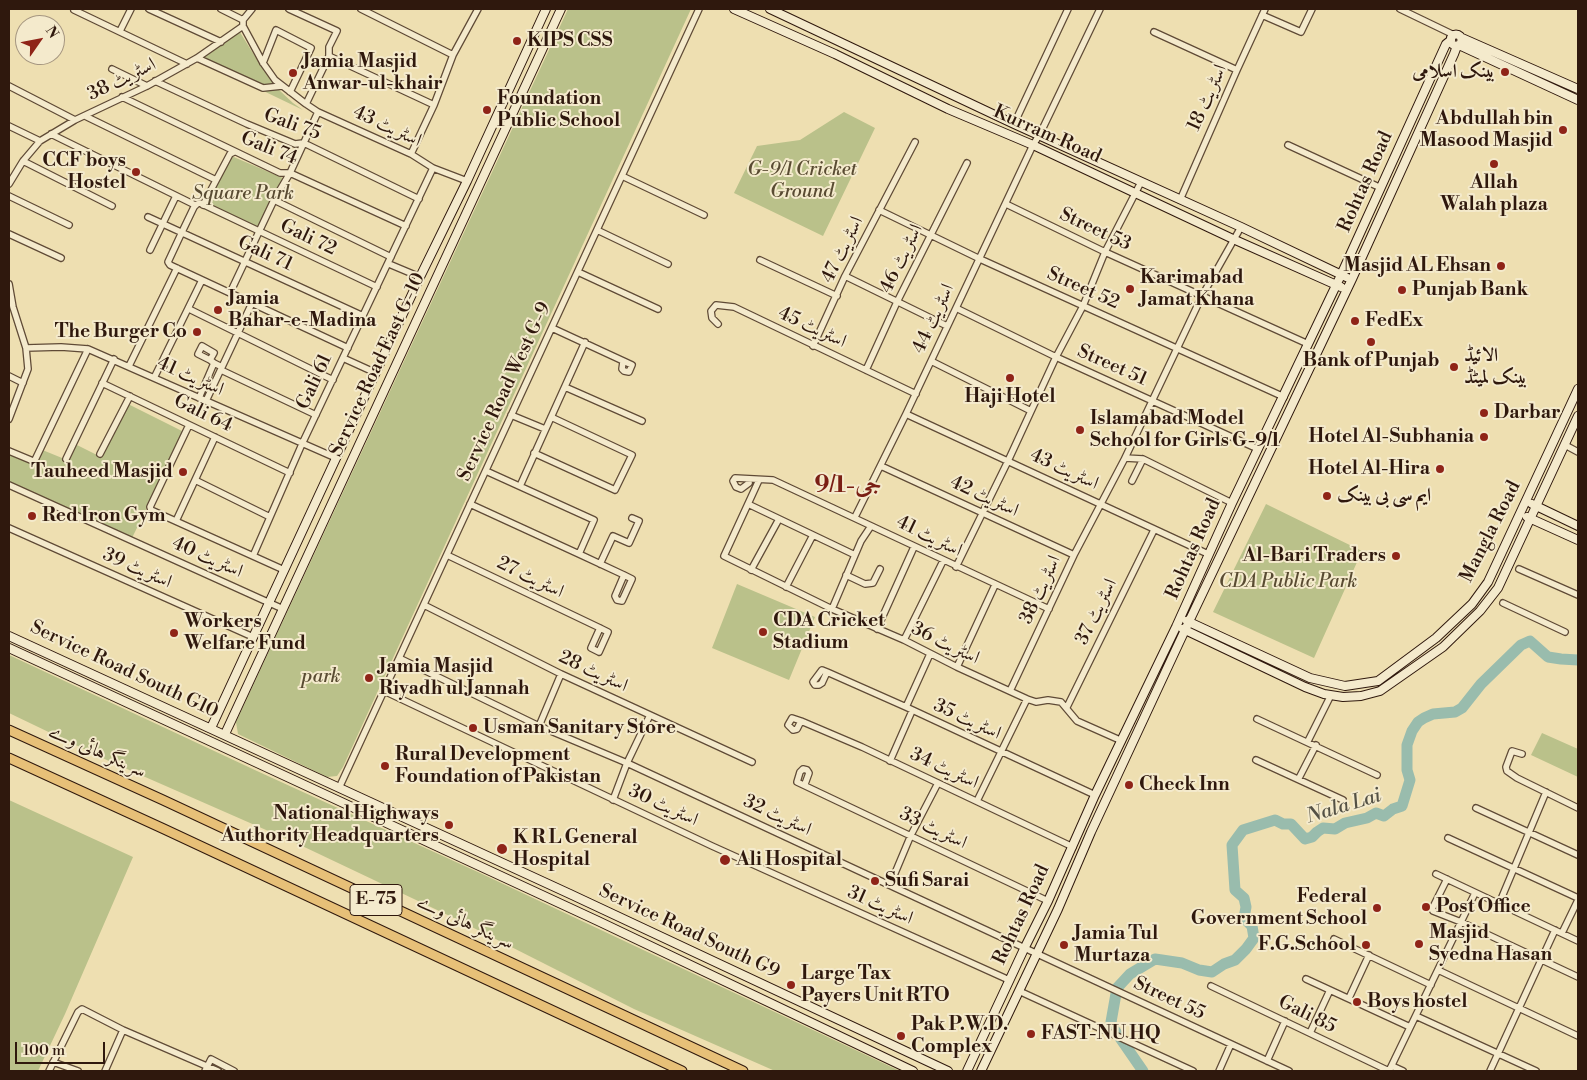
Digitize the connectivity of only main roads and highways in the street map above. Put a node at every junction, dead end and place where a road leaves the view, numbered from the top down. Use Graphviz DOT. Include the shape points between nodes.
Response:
graph roads {
  1 [pos="546,9"];
  2 [pos="560,9"];
  3 [pos="734,9"];
  4 [pos="770,9"];
  5 [pos="1456,41"];
  6 [pos="1578,89"];
  7 [pos="1578,100"];
  8 [pos="1341,275"];
  9 [pos="1352,279"];
  10 [pos="1336,284"];
  11 [pos="1347,290"];
  12 [pos="396,331"];
  13 [pos="409,337"];
  14 [pos="1578,388"];
  15 [pos="1578,416"];
  16 [pos="1266,432"];
  17 [pos="1277,436"];
  18 [pos="1526,501"];
  19 [pos="1536,506"];
  20 [pos="1521,514"];
  21 [pos="1531,518"];
  22 [pos="1578,526"];
  23 [pos="1578,540"];
  24 [pos="1180,618"];
  25 [pos="1189,622"];
  26 [pos="1176,627"];
  27 [pos="1185,630"];
  28 [pos="9,636"];
  29 [pos="9,648"];
  30 [pos="96,676"];
  31 [pos="93,686"];
  32 [pos="210,728"];
  33 [pos="9,730"];
  34 [pos="225,734"];
  35 [pos="213,742"];
  36 [pos="9,758"];
  37 [pos="628,922"];
  38 [pos="624,933"];
  39 [pos="994,1016"];
  40 [pos="1004,1022"];
  41 [pos="682,1071"];
  42 [pos="743,1071"];
  43 [pos="913,1071"];
  44 [pos="948,1071"];
  45 [pos="967,1071"];
  46 [pos="981,1071"];
  1 -- 12 [label="main road, Service Road East G-10"];
  2 -- 13 [label="main road, Service Road East G-10"];
  3 -- 10 [label="main road, Kurram Road"];
  4 -- 8 [label="main road, Kurram Road"];
  5 -- 6 [label="main road"];
  5 -- 7 [label="main road"];
  5 -- 8 [label="main road, Rohtas Road" via="1446,44"];
  5 -- 9 [label="main road, Rohtas Road" via="1454,54"];
  8 -- 9 [label="main road, Kurram Road"];
  8 -- 10 [label="main road, Rohtas Road"];
  9 -- 11 [label="main road, Rohtas Road"];
  10 -- 11 [label="main road, Kurram Road"];
  10 -- 16 [label="main road, Rohtas Road"];
  11 -- 17 [label="main road, Rohtas Road"];
  12 -- 13 [label="main road"];
  12 -- 32 [label="main road, Service Road East G-10"];
  13 -- 34 [label="main road, Service Road East G-10"];
  14 -- 18 [label="main road, Mangla Road"];
  15 -- 19 [label="main road, Mangla Road"];
  16 -- 17 [label="main road"];
  16 -- 24 [label="main road, Rohtas Road"];
  17 -- 25 [label="main road, Rohtas Road"];
  18 -- 19 [label="main road"];
  18 -- 20 [label="main road, Mangla Road"];
  19 -- 21 [label="main road, Mangla Road"];
  19 -- 22 [label="main road"];
  20 -- 21 [label="main road"];
  20 -- 25 [label="main road, Mangla Road" via="1488,582 1472,604 1436,638 1378,681 1345,686 1310,678"];
  21 -- 23 [label="main road"];
  21 -- 27 [label="main road, Mangla Road" via="1498,588 1480,611 1443,647 1380,691 1343,697 1305,687"];
  24 -- 25 [label="main road, Mangla Road"];
  24 -- 26 [label="main road, Rohtas Road"];
  25 -- 27 [label="main road, Rohtas Road"];
  26 -- 27 [label="main road, Mangla Road"];
  26 -- 39 [label="main road, Rohtas Road"];
  27 -- 40 [label="main road, Rohtas Road"];
  28 -- 30 [label="main road, Service Road South G10"];
  29 -- 31 [label="main road, Service Road South G10"];
  30 -- 31 [label="main road"];
  30 -- 32 [label="main road, Service Road South G10"];
  31 -- 35 [label="main road, Service Road South G10"];
  32 -- 34 [label="main road, Service Road South G10"];
  33 -- 42 [label="highway, سرینگر ہائی وے / E-75"];
  34 -- 37 [label="main road, Service Road South G9"];
  35 -- 38 [label="main road, Service Road South G9"];
  36 -- 41 [label="highway, E-75"];
  37 -- 38 [label="main road"];
  37 -- 44 [label="main road, Service Road South G9"];
  38 -- 43 [label="main road, Service Road South G9"];
  39 -- 40 [label="main road"];
  39 -- 45 [label="main road, Rohtas Road"];
  40 -- 46 [label="main road, Rohtas Road"];
}
